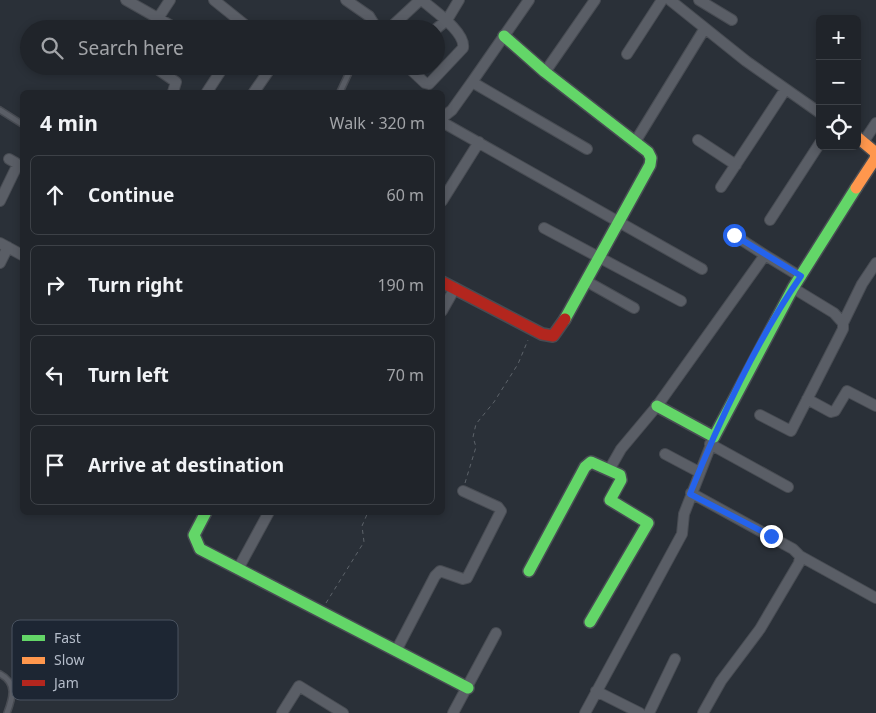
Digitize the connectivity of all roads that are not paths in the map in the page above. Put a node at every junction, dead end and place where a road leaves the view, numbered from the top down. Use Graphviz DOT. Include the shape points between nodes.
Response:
graph roads {
  1 [pos="126,0"];
  2 [pos="170,0"];
  3 [pos="214,0"];
  4 [pos="346,0"];
  5 [pos="421,0"];
  6 [pos="459,0"];
  7 [pos="529,0"];
  8 [pos="595,0"];
  9 [pos="662,0"];
  10 [pos="670,0"];
  11 [pos="699,0"];
  12 [pos="158,18"];
  13 [pos="161,20"];
  14 [pos="239,20"];
  15 [pos="371,20"];
  16 [pos="400,20"];
  17 [pos="446,20"];
  18 [pos="732,20"];
  19 [pos="705,28"];
  20 [pos="504,36"];
  21 [pos="628,54"];
  22 [pos="445,67"];
  23 [pos="545,72"];
  24 [pos="166,75"];
  25 [pos="218,75"];
  26 [pos="266,75"];
  27 [pos="348,75"];
  28 [pos="417,75"];
  29 [pos="438,75"];
  30 [pos="472,82"];
  31 [pos="174,90"];
  32 [pos="208,90"];
  33 [pos="255,90"];
  34 [pos="341,90"];
  35 [pos="785,90"];
  36 [pos="0,110"];
  37 [pos="816,110"];
  38 [pos="445,116"];
  39 [pos="20,123"];
  40 [pos="876,123"];
  41 [pos="445,124"];
  42 [pos="698,140"];
  43 [pos="479,142"];
  44 [pos="635,142"];
  45 [pos="867,144"];
  46 [pos="587,149"];
  47 [pos="816,149"];
  48 [pos="9,159"];
  49 [pos="736,165"];
  50 [pos="721,188"];
  51 [pos="445,196"];
  52 [pos="0,201"];
  53 [pos="619,220"];
  54 [pos="770,220"];
  55 [pos="544,228"];
  56 [pos="734,235"];
  57 [pos="4,245"];
  58 [pos="20,254"];
  59 [pos="600,256"];
  60 [pos="765,256"];
  61 [pos="0,263"];
  62 [pos="876,263"];
  63 [pos="702,269"];
  64 [pos="801,276"];
  65 [pos="586,281"];
  66 [pos="445,283"];
  67 [pos="455,288"];
  68 [pos="793,288"];
  69 [pos="681,301"];
  70 [pos="445,306"];
  71 [pos="634,308"];
  72 [pos="843,323"];
  73 [pos="807,399"];
  74 [pos="657,406"];
  75 [pos="876,406"];
  76 [pos="760,415"];
  77 [pos="712,441"];
  78 [pos="665,454"];
  79 [pos="609,470"];
  80 [pos="699,472"];
  81 [pos="788,487"];
  82 [pos="463,491"];
  83 [pos="690,494"];
  84 [pos="204,515"];
  85 [pos="267,515"];
  86 [pos="800,556"];
  87 [pos="238,569"];
  88 [pos="529,571"];
  89 [pos="876,598"];
  90 [pos="590,622"];
  91 [pos="496,633"];
  92 [pos="396,651"];
  93 [pos="676,659"];
  94 [pos="0,674"];
  95 [pos="468,688"];
  96 [pos="596,691"];
  97 [pos="337,711"];
  98 [pos="7,713"];
  99 [pos="282,713"];
  100 [pos="453,713"];
  101 [pos="585,713"];
  102 [pos="640,713"];
  103 [pos="650,713"];
  104 [pos="703,713"];
  1 -- 12 [label="street"];
  2 -- 12 [label="street"];
  3 -- 14 [label="street"];
  4 -- 15 [label="street"];
  5 -- 16 [label="street"];
  5 -- 17 [label="street"];
  6 -- 17 [label="street"];
  7 -- 20 [label="street"];
  8 -- 23 [label="street"];
  9 -- 21 [label="street"];
  10 -- 19 [label="street"];
  11 -- 18 [label="street"];
  12 -- 13 [label="street"];
  17 -- 22 [label="street" via="462,37 463,48"];
  19 -- 35 [label="street"];
  19 -- 44 [label="street"];
  20 -- 23 [label="street"];
  20 -- 30 [label="street"];
  23 -- 44 [label="street"];
  24 -- 31 [label="street" via="176,82"];
  25 -- 32 [label="street"];
  26 -- 33 [label="street"];
  27 -- 34 [label="lane"];
  28 -- 29 [label="street" via="429,84"];
  30 -- 38 [label="street"];
  30 -- 46 [label="street"];
  35 -- 37 [label="street"];
  35 -- 49 [label="street"];
  36 -- 39 [label="lane"];
  40 -- 45 [label="street"];
  41 -- 43 [label="street"];
  42 -- 49 [label="street"];
  43 -- 51 [label="street"];
  43 -- 53 [label="street"];
  44 -- 53 [label="street" via="651,158 650,165"];
  45 -- 64 [label="street" via="876,153 875,159"];
  47 -- 54 [label="street"];
  48 -- 52 [label="street" via="17,166"];
  49 -- 50 [label="street"];
  53 -- 59 [label="street"];
  53 -- 63 [label="street"];
  55 -- 59 [label="street"];
  56 -- 60 [label="street"];
  57 -- 58 [label="street"];
  57 -- 61 [label="street"];
  59 -- 65 [label="street"];
  59 -- 69 [label="street"];
  60 -- 64 [label="street"];
  60 -- 74 [label="street"];
  62 -- 72 [label="street"];
  64 -- 68 [label="street"];
  65 -- 67 [label="street" via="553,336 542,334"];
  65 -- 71 [label="street"];
  66 -- 67 [label="street"];
  67 -- 70 [label="street"];
  68 -- 72 [label="street" via="834,313"];
  68 -- 77 [label="street" via="754,356"];
  72 -- 73 [label="street" via="843,329"];
  73 -- 75 [label="street" via="834,411 847,391"];
  73 -- 76 [label="street" via="791,431"];
  74 -- 77 [label="street"];
  74 -- 79 [label="street" via="620,449"];
  77 -- 80 [label="street"];
  77 -- 81 [label="street"];
  78 -- 80 [label="street"];
  79 -- 88 [label="street" via="591,462 585,467"];
  79 -- 90 [label="street" via="620,475 621,480 610,500 648,523"];
  80 -- 83 [label="street"];
  82 -- 92 [label="street" via="501,511 467,578 444,571 434,576"];
  83 -- 86 [label="street" via="786,544"];
  83 -- 96 [label="street" via="682,534"];
  84 -- 87 [label="street" via="193,541 200,550"];
  85 -- 87 [label="street"];
  86 -- 89 [label="street"];
  86 -- 104 [label="street" via="760,629 720,681"];
  87 -- 92 [label="street"];
  91 -- 95 [label="street"];
  92 -- 95 [label="street"];
  93 -- 103 [label="street"];
  94 -- 98 [label="lane" via="9,679 12,686"];
  95 -- 100 [label="street"];
  96 -- 101 [label="street"];
  96 -- 102 [label="street"];
  97 -- 99 [label="street" via="299,686"];
}
